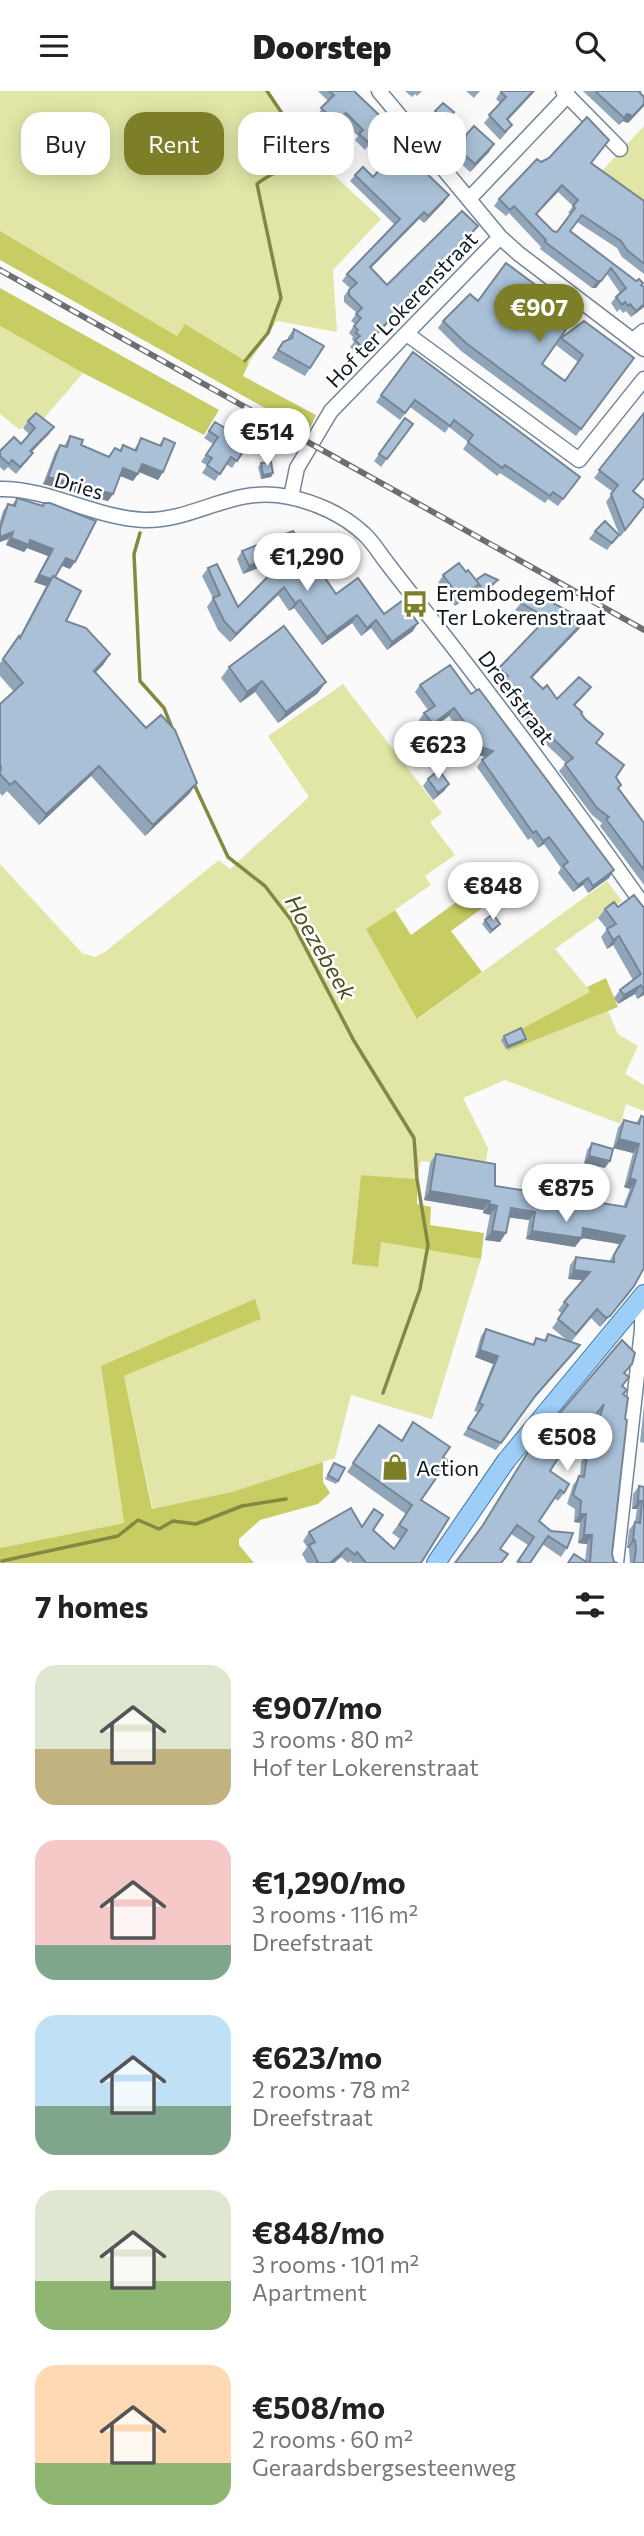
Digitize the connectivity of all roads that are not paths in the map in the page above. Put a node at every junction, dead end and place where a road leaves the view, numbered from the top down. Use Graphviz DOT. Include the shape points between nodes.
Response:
graph roads {
  1 [pos="379,91"];
  2 [pos="566,93"];
  3 [pos="620,149"];
  4 [pos="469,199"];
  5 [pos="500,237"];
  6 [pos="407,334"];
  7 [pos="640,340"];
  8 [pos="644,379"];
  9 [pos="0,489"];
  10 [pos="291,497"];
  11 [pos="147,520"];
  12 [pos="644,906"];
  13 [pos="639,1301"];
  14 [pos="436,1563"];
  15 [pos="615,1563"];
  1 -- 4 [label="street"];
  2 -- 3 [label="street"];
  2 -- 4 [label="street"];
  4 -- 5 [label="street"];
  5 -- 6 [label="street, Hof ter Lokerenstraat"];
  5 -- 7 [label="street, Hof ter Lokerenstraat"];
  6 -- 8 [label="street" via="579,460"];
  6 -- 10 [label="street, Hof ter Lokerenstraat" via="342,397 323,422 297,468"];
  9 -- 11 [label="street, Dries" via="113,517"];
  10 -- 11 [label="street, Dreefstraat" via="236,497 176,517"];
  10 -- 12 [label="street, Dreefstraat" via="336,514 364,534"];
  13 -- 14 [label="main road" via="506,1461"];
  13 -- 15 [label="street" via="642,1330"];
}
